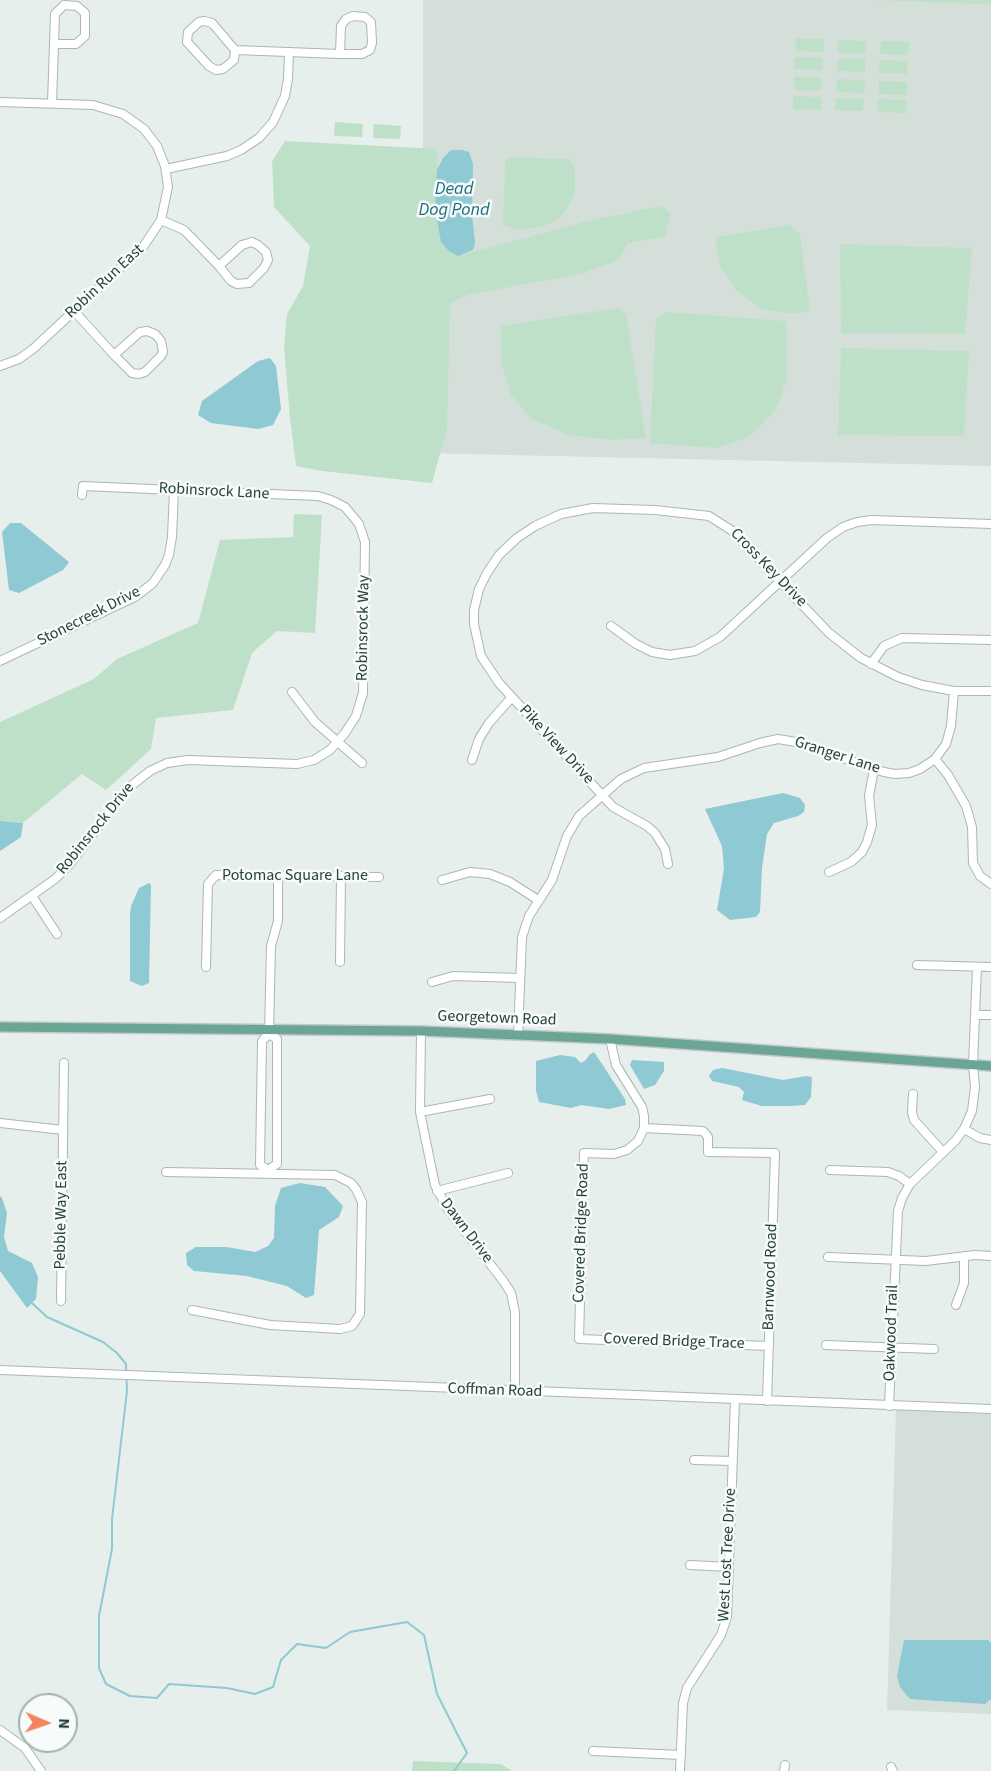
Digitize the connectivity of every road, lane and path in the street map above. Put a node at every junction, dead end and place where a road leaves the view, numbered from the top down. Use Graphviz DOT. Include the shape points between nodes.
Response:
graph roads {
  1 [pos="54,44"];
  2 [pos="235,50"];
  3 [pos="289,52"];
  4 [pos="340,54"];
  5 [pos="0,102"];
  6 [pos="52,104"];
  7 [pos="166,169"];
  8 [pos="161,220"];
  9 [pos="219,266"];
  10 [pos="74,311"];
  11 [pos="114,355"];
  12 [pos="0,366"];
  13 [pos="174,490"];
  14 [pos="82,495"];
  15 [pos="350,511"];
  16 [pos="991,524"];
  17 [pos="781,581"];
  18 [pos="481,585"];
  19 [pos="611,626"];
  20 [pos="991,640"];
  21 [pos="0,661"];
  22 [pos="871,664"];
  23 [pos="954,691"];
  24 [pos="991,691"];
  25 [pos="292,692"];
  26 [pos="512,697"];
  27 [pos="337,742"];
  28 [pos="935,759"];
  29 [pos="472,760"];
  30 [pos="362,763"];
  31 [pos="874,769"];
  32 [pos="604,796"];
  33 [pos="668,864"];
  34 [pos="829,872"];
  35 [pos="278,875"];
  36 [pos="341,876"];
  37 [pos="379,877"];
  38 [pos="442,880"];
  39 [pos="991,884"];
  40 [pos="32,896"];
  41 [pos="538,900"];
  42 [pos="0,918"];
  43 [pos="57,934"];
  44 [pos="340,962"];
  45 [pos="917,965"];
  46 [pos="206,967"];
  47 [pos="977,967"];
  48 [pos="991,967"];
  49 [pos="520,978"];
  50 [pos="432,982"];
  51 [pos="975,1014"];
  52 [pos="991,1015"];
  53 [pos="0,1027"];
  54 [pos="421,1031"];
  55 [pos="269,1032"];
  56 [pos="518,1035"];
  57 [pos="610,1039"];
  58 [pos="64,1064"];
  59 [pos="973,1065"];
  60 [pos="991,1066"];
  61 [pos="913,1094"];
  62 [pos="490,1099"];
  63 [pos="420,1112"];
  64 [pos="0,1123"];
  65 [pos="644,1128"];
  66 [pos="964,1128"];
  67 [pos="63,1130"];
  68 [pos="991,1140"];
  69 [pos="943,1152"];
  70 [pos="830,1170"];
  71 [pos="166,1172"];
  72 [pos="268,1172"];
  73 [pos="508,1173"];
  74 [pos="910,1184"];
  75 [pos="437,1191"];
  76 [pos="991,1256"];
  77 [pos="828,1257"];
  78 [pos="964,1257"];
  79 [pos="895,1260"];
  80 [pos="62,1300"];
  81 [pos="956,1305"];
  82 [pos="192,1310"];
  83 [pos="579,1339"];
  84 [pos="825,1345"];
  85 [pos="769,1346"];
  86 [pos="891,1347"];
  87 [pos="934,1349"];
  88 [pos="0,1370"];
  89 [pos="515,1392"];
  90 [pos="735,1400"];
  91 [pos="767,1401"];
  92 [pos="890,1406"];
  93 [pos="991,1409"];
  94 [pos="694,1460"];
  95 [pos="733,1461"];
  96 [pos="690,1566"];
  97 [pos="729,1567"];
  98 [pos="0,1730"];
  99 [pos="593,1751"];
  100 [pos="681,1755"];
  101 [pos="41,1771"];
  102 [pos="680,1771"];
  1 -- 1 [label="street" via="57,11 66,5 82,8 87,18 83,39 76,44"];
  1 -- 6 [label="street"];
  2 -- 2 [label="street" via="209,22 199,22 186,35 188,44 214,69 225,68 232,62"];
  2 -- 3 [label="street"];
  3 -- 4 [label="street"];
  3 -- 7 [label="street" via="285,96 273,122 259,138 227,156"];
  4 -- 4 [label="street" via="341,26 345,20 355,15 369,18 373,27 370,50"];
  5 -- 6 [label="street"];
  6 -- 7 [label="street" via="100,106 130,118 153,140"];
  7 -- 8 [label="street, Robin Run East" via="168,195"];
  8 -- 9 [label="street" via="184,230"];
  8 -- 10 [label="street, Robin Run East" via="143,247"];
  9 -- 9 [label="street" via="233,282 245,285 264,268 268,258 258,245 249,242"];
  10 -- 11 [label="street"];
  10 -- 12 [label="street, Robin Run East" via="25,356"];
  11 -- 11 [label="street" via="129,371 139,374 161,356 164,346 155,334 144,331"];
  13 -- 14 [label="street, Robinsrock Lane" via="83,486"];
  13 -- 15 [label="street, Robinsrock Lane" via="318,496"];
  13 -- 21 [label="street, Stonecreek Drive" via="169,555 153,583 135,597"];
  15 -- 27 [label="street, Robinsrock Way" via="362,531 365,550 364,687 356,716"];
  16 -- 17 [label="street" via="857,522 833,533"];
  17 -- 18 [label="street, Cross Key Drive" via="734,532 712,518 655,510 596,508 561,514 529,529 500,555"];
  17 -- 19 [label="street" via="717,640 687,653 670,655 649,650"];
  17 -- 22 [label="street, Cross Key Drive" via="829,633"];
  18 -- 26 [label="street, Pike View Drive" via="474,610 478,649 488,669"];
  20 -- 22 [label="street" via="902,638 884,646"];
  22 -- 23 [label="street, Cross Key Drive" via="915,683"];
  23 -- 24 [label="street, Cross Key Drive"];
  23 -- 28 [label="street" via="950,733"];
  25 -- 27 [label="street"];
  26 -- 29 [label="street" via="489,723"];
  26 -- 32 [label="street, Pike View Drive"];
  27 -- 30 [label="street"];
  27 -- 40 [label="street, Robinsrock Drive" via="321,757 304,763 188,760 153,769 127,789 70,864"];
  28 -- 31 [label="street, Granger Lane" via="909,772 895,774"];
  28 -- 39 [label="street" via="966,806 972,827 973,863 980,876"];
  31 -- 32 [label="street, Granger Lane" via="796,742 771,740 718,758 639,770 621,779"];
  31 -- 34 [label="street" via="870,788 872,825 867,842 851,862"];
  32 -- 33 [label="street" via="619,812 655,833 665,849"];
  32 -- 41 [label="street, Pike View Drive" via="579,816 567,836 552,880"];
  35 -- 36 [label="street, Potomac Square Lane"];
  35 -- 46 [label="street, Potomac Square Lane" via="221,874 212,878 208,884"];
  35 -- 55 [label="street"];
  36 -- 37 [label="street, Potomac Square Lane"];
  36 -- 44 [label="street"];
  38 -- 41 [label="street" via="463,873 487,873 504,878"];
  40 -- 42 [label="street, Robinsrock Drive"];
  40 -- 43 [label="street"];
  41 -- 49 [label="street, Pike View Drive" via="522,937"];
  45 -- 47 [label="street"];
  47 -- 48 [label="street"];
  47 -- 51 [label="street, Oakwood Trail"];
  49 -- 50 [label="street" via="453,975"];
  49 -- 56 [label="street, Pike View Drive"];
  51 -- 52 [label="street"];
  51 -- 59 [label="street, Oakwood Trail"];
  53 -- 55 [label="main road, Georgetown Road"];
  54 -- 55 [label="main road, Georgetown Road"];
  54 -- 56 [label="main road, Georgetown Road"];
  54 -- 63 [label="street, Dawn Drive"];
  55 -- 72 [label="street" via="262,1041 260,1165"];
  55 -- 72 [label="street" via="277,1039 277,1164"];
  56 -- 57 [label="main road, Georgetown Road"];
  57 -- 59 [label="main road, Georgetown Road"];
  57 -- 65 [label="street" via="616,1065 642,1107"];
  58 -- 67 [label="street, Pebble Way East"];
  59 -- 60 [label="main road, Georgetown Road"];
  59 -- 66 [label="street, Oakwood Trail" via="975,1096"];
  61 -- 69 [label="street" via="914,1120"];
  62 -- 63 [label="street"];
  63 -- 75 [label="street, Dawn Drive"];
  64 -- 67 [label="street"];
  65 -- 83 [label="street, Covered Bridge Road" via="638,1141 627,1150 614,1154 585,1153"];
  65 -- 85 [label="street, Barnwood Road" via="704,1131 708,1152 775,1153"];
  66 -- 68 [label="street"];
  66 -- 69 [label="street, Oakwood Trail"];
  67 -- 80 [label="street, Pebble Way East"];
  69 -- 74 [label="street, Oakwood Trail"];
  70 -- 74 [label="street" via="888,1172"];
  71 -- 72 [label="street"];
  72 -- 82 [label="street" via="331,1174 357,1189 363,1206 357,1322 343,1329 270,1325"];
  73 -- 75 [label="street"];
  74 -- 79 [label="street, Oakwood Trail" via="898,1211"];
  75 -- 89 [label="street, Dawn Drive" via="511,1293"];
  76 -- 78 [label="street"];
  77 -- 79 [label="street"];
  78 -- 79 [label="street"];
  78 -- 81 [label="street" via="964,1283"];
  79 -- 86 [label="street, Oakwood Trail"];
  83 -- 85 [label="street, Covered Bridge Trace"];
  84 -- 86 [label="street"];
  85 -- 91 [label="street, Barnwood Road"];
  86 -- 87 [label="street"];
  86 -- 92 [label="street, Oakwood Trail"];
  88 -- 89 [label="street, Coffman Road"];
  89 -- 90 [label="street, Coffman Road"];
  90 -- 91 [label="street, Coffman Road"];
  90 -- 95 [label="street, West Lost Tree Drive"];
  91 -- 92 [label="street, Coffman Road"];
  92 -- 93 [label="street, Coffman Road"];
  94 -- 95 [label="street"];
  95 -- 97 [label="street, West Lost Tree Drive"];
  96 -- 97 [label="street"];
  97 -- 100 [label="street, West Lost Tree Drive" via="727,1617 721,1635 687,1688 683,1703"];
  98 -- 101 [label="street" via="23,1746"];
  99 -- 100 [label="street"];
  100 -- 102 [label="street, West Lost Tree Drive"];
}
